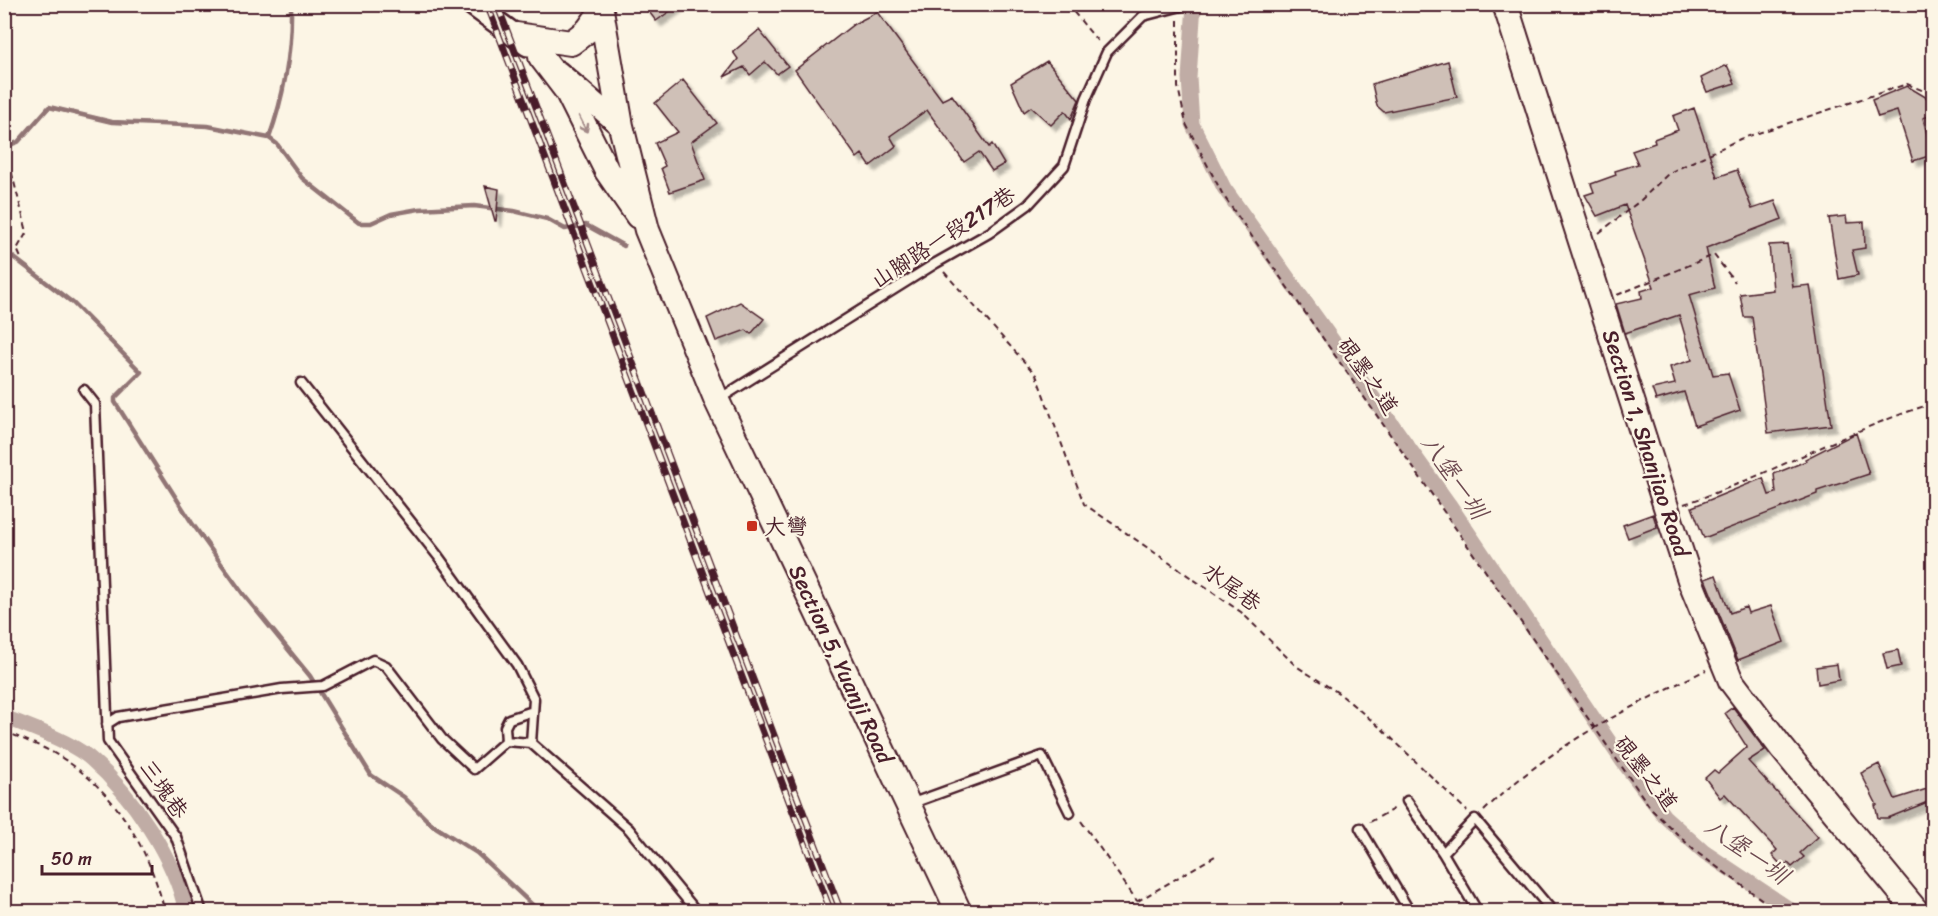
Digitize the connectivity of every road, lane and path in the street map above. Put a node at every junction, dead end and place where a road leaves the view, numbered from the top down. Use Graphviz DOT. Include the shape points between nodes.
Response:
graph roads {
  1 [pos="472,4"];
  2 [pos="1067,4"];
  3 [pos="1189,4"];
  4 [pos="1504,4"];
  5 [pos="1178,5"];
  6 [pos="600,8"];
  7 [pos="516,35"];
  8 [pos="1107,52"];
  9 [pos="541,57"];
  10 [pos="1934,95"];
  11 [pos="621,126"];
  12 [pos="4,155"];
  13 [pos="647,230"];
  14 [pos="1582,246"];
  15 [pos="21,258"];
  16 [pos="936,263"];
  17 [pos="1735,282"];
  18 [pos="1600,303"];
  19 [pos="301,383"];
  20 [pos="84,390"];
  21 [pos="717,401"];
  22 [pos="1934,403"];
  23 [pos="1667,510"];
  24 [pos="1723,662"];
  25 [pos="533,711"];
  26 [pos="108,723"];
  27 [pos="1593,728"];
  28 [pos="4,731"];
  29 [pos="506,741"];
  30 [pos="531,743"];
  31 [pos="1407,801"];
  32 [pos="907,805"];
  33 [pos="1070,813"];
  34 [pos="1475,819"];
  35 [pos="1081,821"];
  36 [pos="1360,828"];
  37 [pos="1443,853"];
  38 [pos="1215,856"];
  39 [pos="1137,901"];
  40 [pos="1121,911"];
  41 [pos="165,912"];
  42 [pos="202,912"];
  43 [pos="697,912"];
  44 [pos="959,912"];
  45 [pos="1410,912"];
  46 [pos="1478,912"];
  47 [pos="1553,912"];
  48 [pos="1779,912"];
  49 [pos="1917,912"];
  1 -- 7 [label="street"];
  2 -- 8 [label="path"];
  3 -- 5 [label="lane, 山腳路一段217巷"];
  4 -- 14 [label="main road, Section 1, Shanjiao Road"];
  5 -- 8 [label="lane, 山腳路一段217巷" via="1143,16"];
  5 -- 27 [label="path, 硯墨之道" via="1178,87 1186,124 1224,195"];
  6 -- 7 [label="main road" via="588,30 571,43"];
  6 -- 11 [label="main road"];
  7 -- 9 [label="street"];
  8 -- 16 [label="lane, 山腳路一段217巷" via="1086,99 1064,166 1029,205 990,233"];
  9 -- 11 [label="street"];
  9 -- 13 [label="main road, one-way" via="567,92 607,171"];
  10 -- 14 [label="path" via="1907,84 1740,140 1669,173"];
  11 -- 13 [label="main road"];
  12 -- 15 [label="path" via="27,232 17,249"];
  13 -- 21 [label="main road, Section 5, Yuanji Road"];
  14 -- 18 [label="main road, Section 1, Shanjiao Road"];
  16 -- 21 [label="lane, 山腳路一段217巷"];
  16 -- 34 [label="path, 水尾巷" via="1036,375 1084,504 1241,612 1296,666 1340,694 1382,729"];
  17 -- 18 [label="path" via="1714,255"];
  18 -- 23 [label="main road, Section 1, Shanjiao Road"];
  19 -- 25 [label="lane" via="438,556 517,665 534,699"];
  20 -- 26 [label="lane, 三塊巷" via="95,404"];
  21 -- 32 [label="main road, Section 5, Yuanji Road"];
  22 -- 23 [label="path" via="1877,422 1816,451"];
  23 -- 24 [label="main road, Section 1, Shanjiao Road"];
  24 -- 27 [label="path"];
  24 -- 49 [label="main road, Section 1, Shanjiao Road" via="1731,681 1781,747"];
  25 -- 29 [label="lane" via="509,719"];
  25 -- 30 [label="lane"];
  26 -- 29 [label="lane" via="141,713 282,689 323,686 373,660 386,666 442,739 474,769"];
  26 -- 42 [label="lane, 三塊巷" via="108,741 176,837"];
  27 -- 34 [label="path" via="1502,793"];
  27 -- 48 [label="path, 硯墨之道" via="1652,810 1695,851"];
  28 -- 41 [label="path" via="59,756 113,800 144,851"];
  29 -- 30 [label="lane"];
  30 -- 43 [label="lane" via="629,829"];
  31 -- 36 [label="path"];
  31 -- 37 [label="lane"];
  32 -- 33 [label="lane" via="1042,756"];
  32 -- 44 [label="main road, Section 5, Yuanji Road"];
  34 -- 37 [label="lane"];
  34 -- 47 [label="lane"];
  35 -- 39 [label="path"];
  36 -- 45 [label="lane"];
  37 -- 46 [label="lane"];
  38 -- 39 [label="path"];
  39 -- 40 [label="path"];
}
